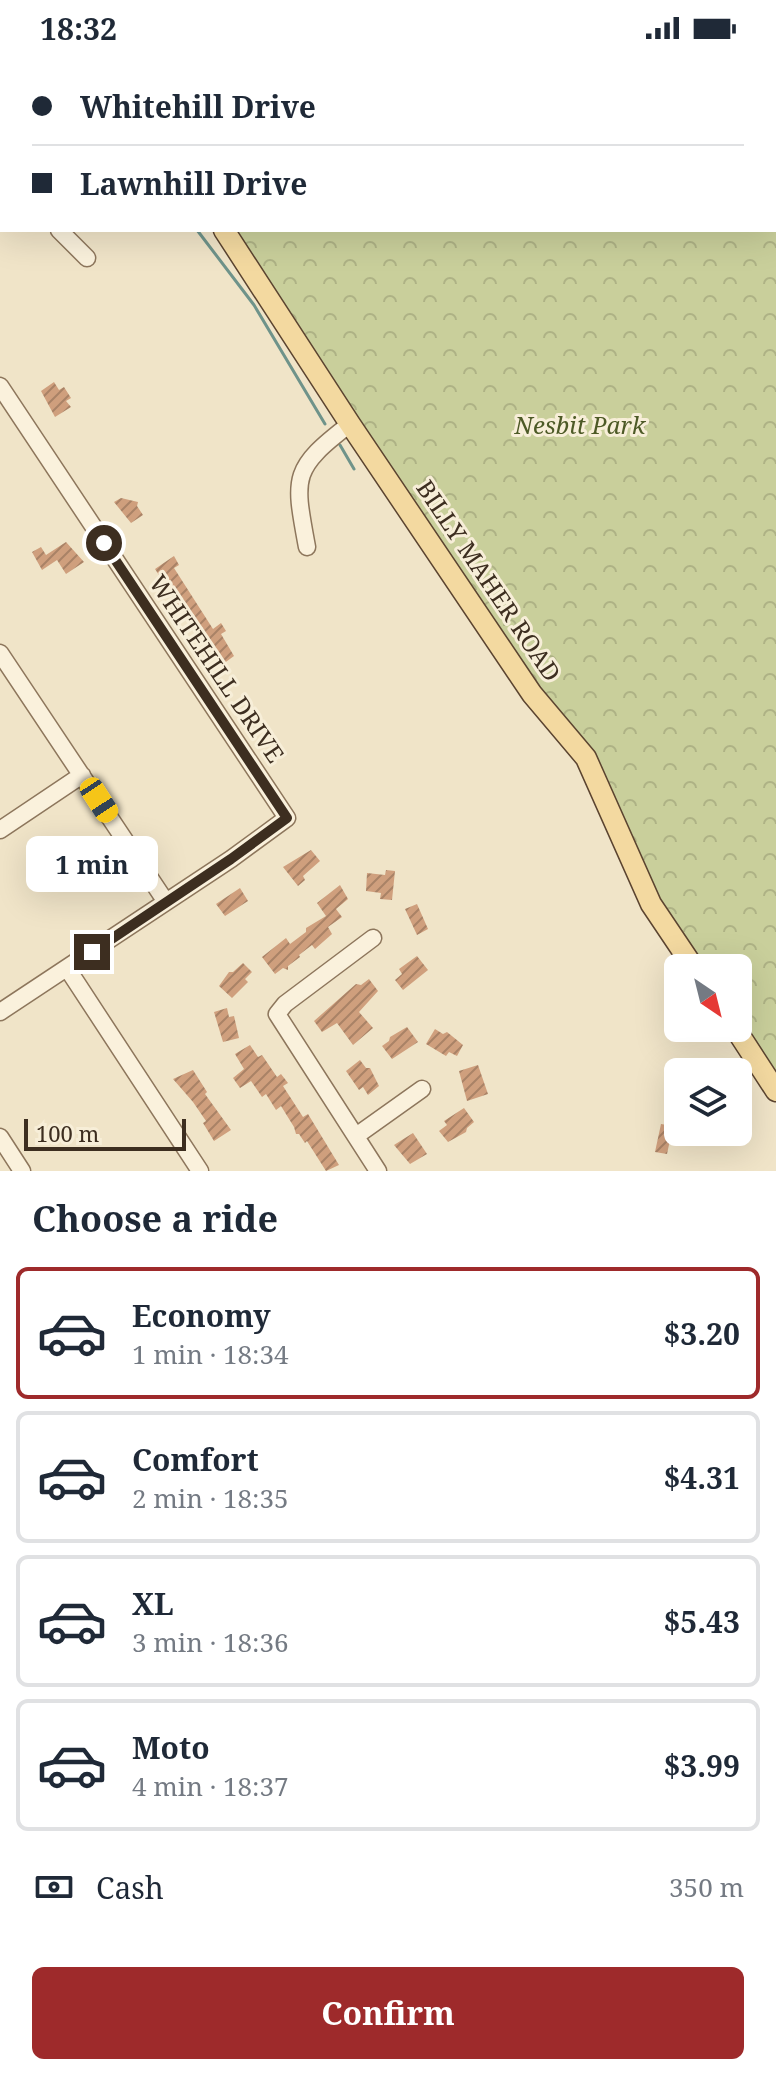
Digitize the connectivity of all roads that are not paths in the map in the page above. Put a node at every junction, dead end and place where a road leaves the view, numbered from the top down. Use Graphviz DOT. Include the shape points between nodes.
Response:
graph roads {
  1 [pos="61,232"];
  2 [pos="225,232"];
  3 [pos="87,258"];
  4 [pos="0,386"];
  5 [pos="350,424"];
  6 [pos="307,547"];
  7 [pos="0,653"];
  8 [pos="82,775"];
  9 [pos="0,830"];
  10 [pos="166,902"];
  11 [pos="373,938"];
  12 [pos="685,954"];
  13 [pos="67,968"];
  14 [pos="0,1012"];
  15 [pos="744,1042"];
  16 [pos="422,1089"];
  17 [pos="776,1091"];
  18 [pos="356,1136"];
  19 [pos="0,1137"];
  20 [pos="22,1171"];
  21 [pos="200,1171"];
  22 [pos="378,1171"];
  1 -- 3 [label="street"];
  2 -- 5 [label="main road, BILLY MAHER ROAD"];
  4 -- 10 [label="street, WHITEHILL DRIVE" via="287,818"];
  5 -- 6 [label="street" via="319,448 303,469 298,497"];
  5 -- 12 [label="main road, BILLY MAHER ROAD" via="532,694 586,758 651,904"];
  7 -- 8 [label="street"];
  8 -- 9 [label="street"];
  8 -- 10 [label="street"];
  10 -- 13 [label="street"];
  11 -- 18 [label="street" via="277,1014"];
  13 -- 14 [label="street"];
  13 -- 21 [label="street"];
  15 -- 17 [label="main road"];
  16 -- 18 [label="street"];
  18 -- 22 [label="street"];
  19 -- 20 [label="street"];
}
